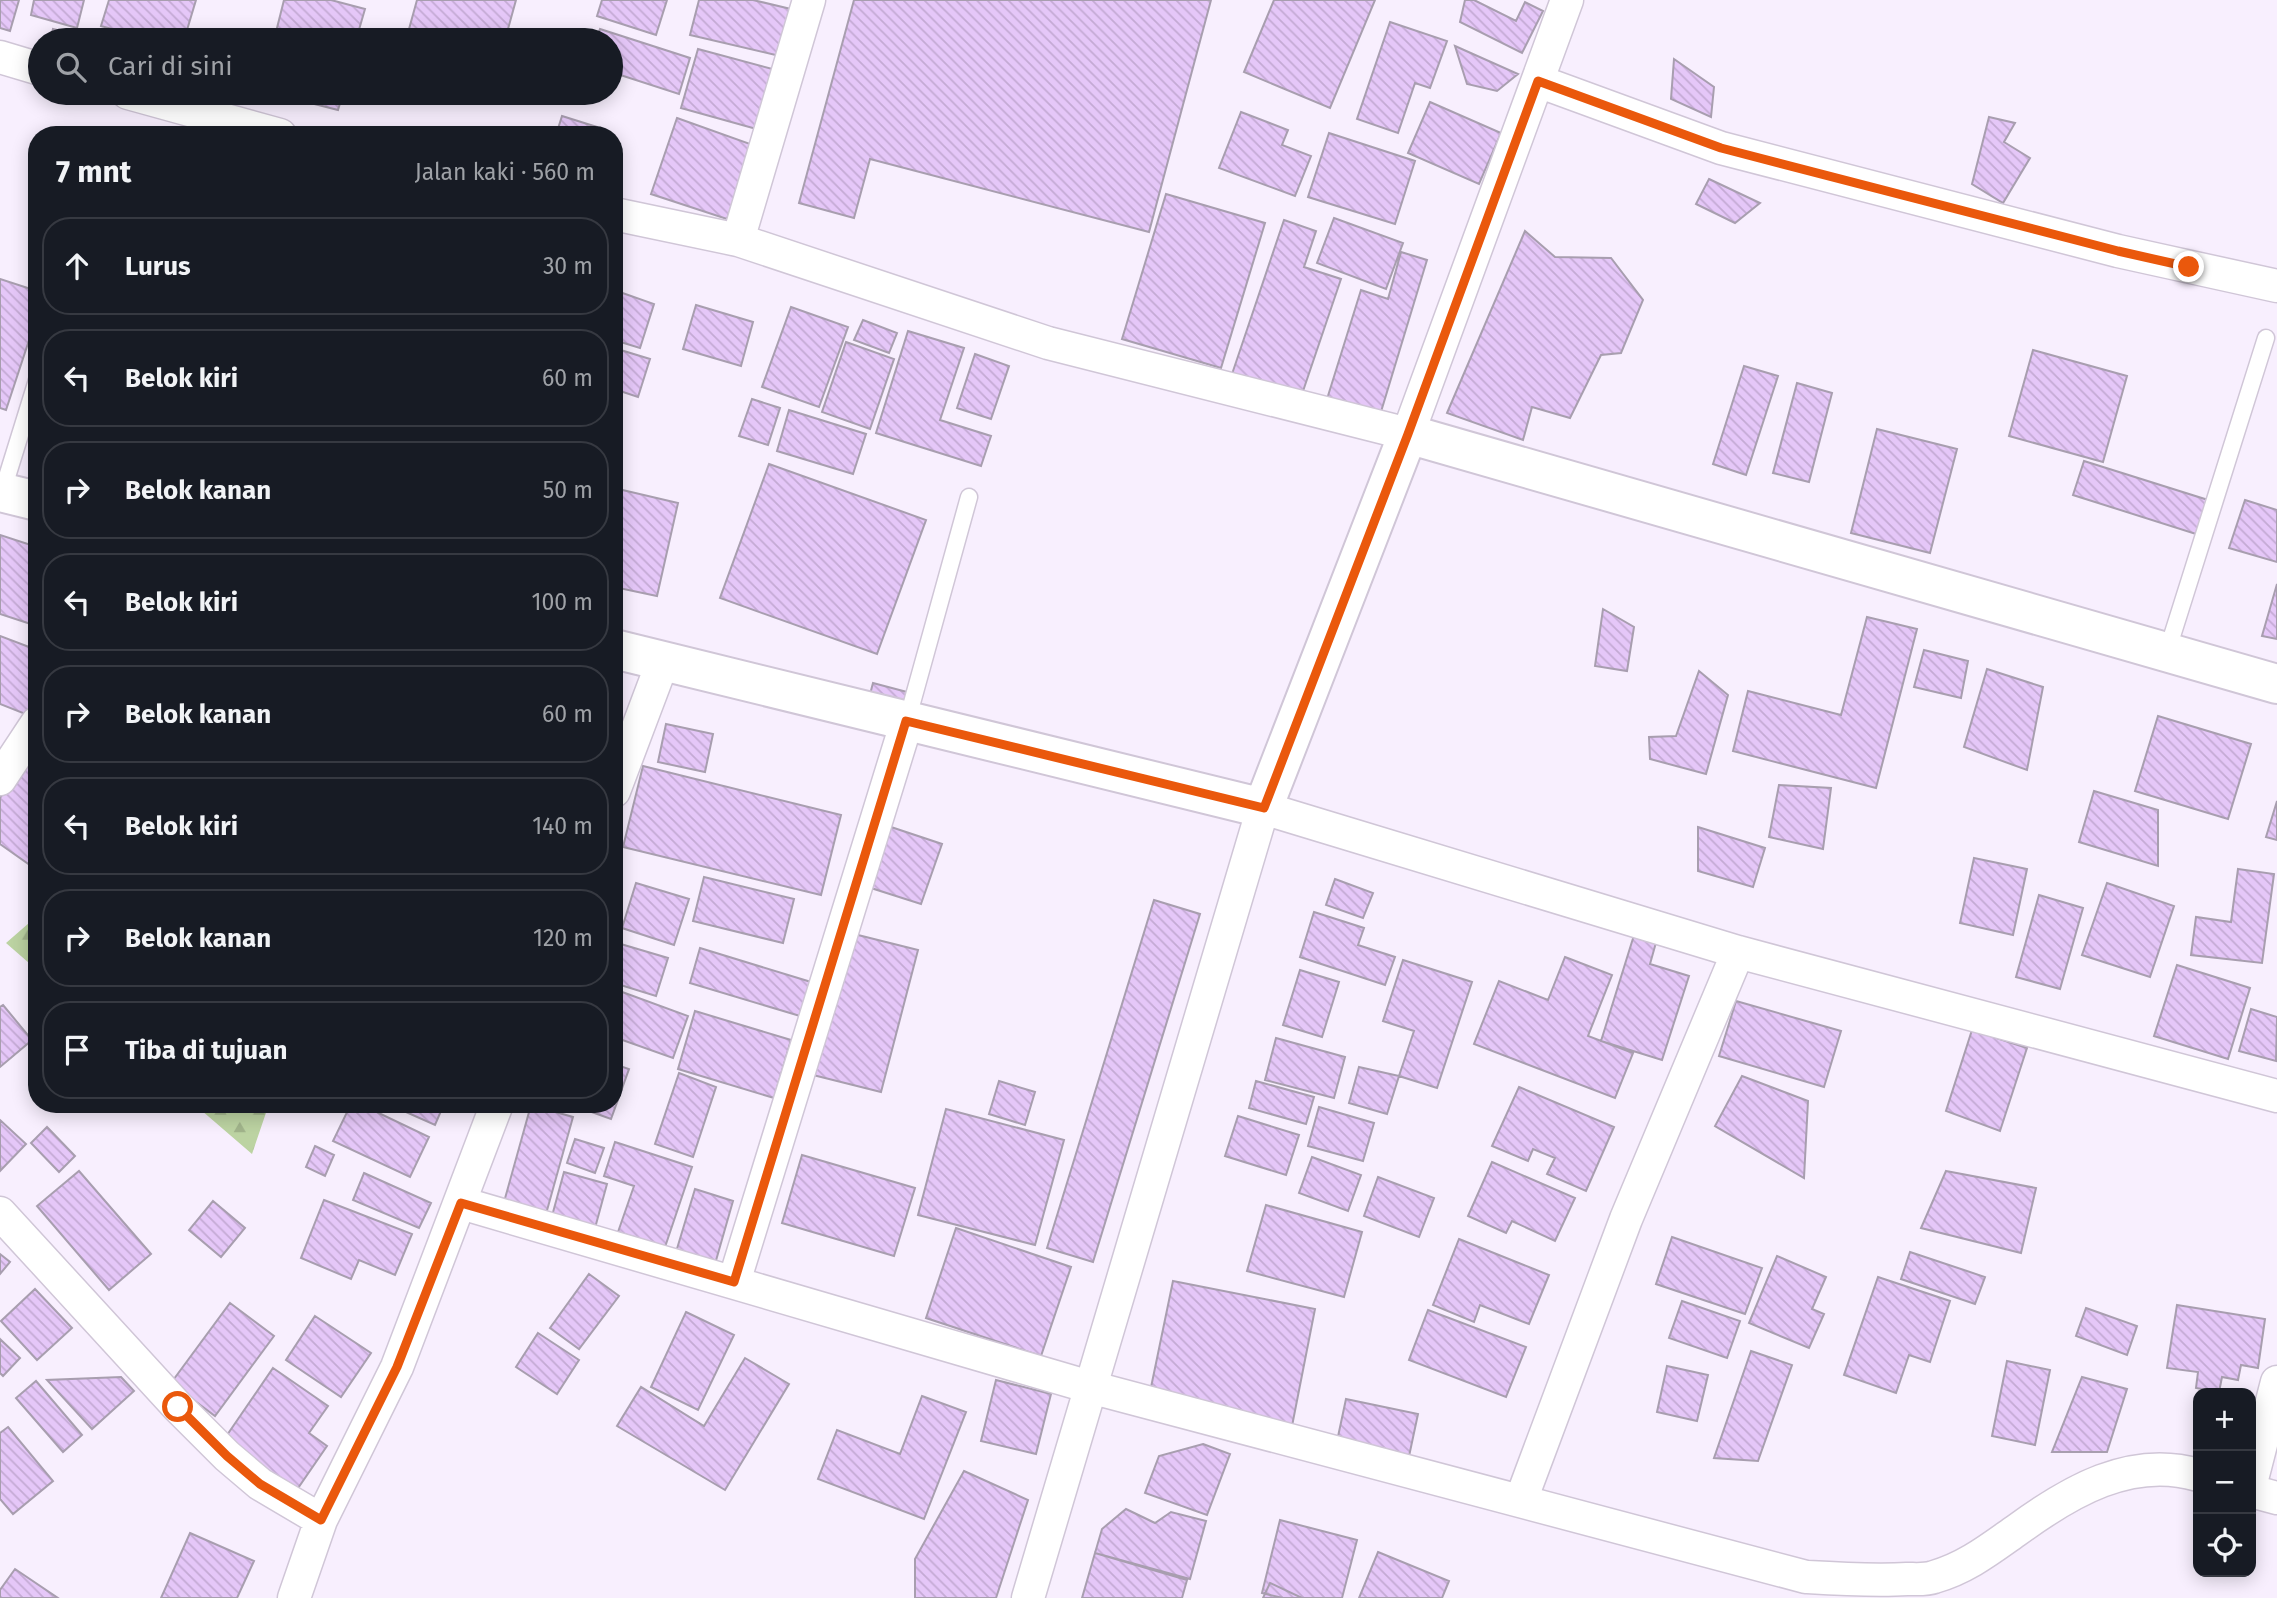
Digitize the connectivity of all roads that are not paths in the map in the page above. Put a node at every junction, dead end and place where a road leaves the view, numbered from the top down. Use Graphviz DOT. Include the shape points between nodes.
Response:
graph roads {
  1 [pos="809,0"];
  2 [pos="1567,0"];
  3 [pos="0,57"];
  4 [pos="28,65"];
  5 [pos="1538,81"];
  6 [pos="171,105"];
  7 [pos="247,126"];
  8 [pos="623,216"];
  9 [pos="738,240"];
  10 [pos="2277,286"];
  11 [pos="2266,338"];
  12 [pos="28,423"];
  13 [pos="1408,434"];
  14 [pos="13,495"];
  15 [pos="969,497"];
  16 [pos="623,651"];
  17 [pos="2167,652"];
  18 [pos="663,662"];
  19 [pos="2277,684"];
  20 [pos="906,721"];
  21 [pos="28,737"];
  22 [pos="623,767"];
  23 [pos="0,779"];
  24 [pos="1264,808"];
  25 [pos="1738,951"];
  26 [pos="2277,1096"];
  27 [pos="494,1113"];
  28 [pos="461,1203"];
  29 [pos="0,1213"];
  30 [pos="734,1282"];
  31 [pos="2277,1381"];
  32 [pos="1090,1387"];
  33 [pos="2256,1463"];
  34 [pos="2193,1473"];
  35 [pos="2256,1492"];
  36 [pos="2277,1498"];
  37 [pos="1521,1500"];
  38 [pos="321,1520"];
  39 [pos="294,1598"];
  40 [pos="1028,1598"];
  1 -- 9 [label="street"];
  2 -- 5 [label="street"];
  3 -- 4 [label="street"];
  5 -- 10 [label="street" via="1721,148 2118,251"];
  5 -- 13 [label="street"];
  6 -- 7 [label="street"];
  8 -- 9 [label="street"];
  9 -- 13 [label="street" via="1048,343"];
  11 -- 17 [label="lane"];
  12 -- 14 [label="lane"];
  13 -- 17 [label="main road"];
  13 -- 24 [label="main road"];
  15 -- 20 [label="lane"];
  16 -- 18 [label="main road"];
  17 -- 19 [label="main road"];
  18 -- 20 [label="main road"];
  18 -- 22 [label="street"];
  20 -- 24 [label="main road"];
  20 -- 30 [label="street"];
  21 -- 23 [label="street"];
  24 -- 25 [label="street"];
  24 -- 32 [label="street"];
  25 -- 26 [label="street"];
  25 -- 37 [label="street" via="1622,1230"];
  27 -- 28 [label="street"];
  28 -- 30 [label="street"];
  28 -- 38 [label="street" via="397,1367"];
  29 -- 38 [label="street" via="227,1456 260,1484"];
  30 -- 32 [label="street"];
  31 -- 33 [label="street"];
  32 -- 37 [label="street"];
  32 -- 40 [label="street"];
  34 -- 37 [label="street" via="2139,1470 2088,1485 1971,1562 1931,1578 1877,1581 1806,1577"];
  35 -- 36 [label="street"];
  38 -- 39 [label="street"];
}
